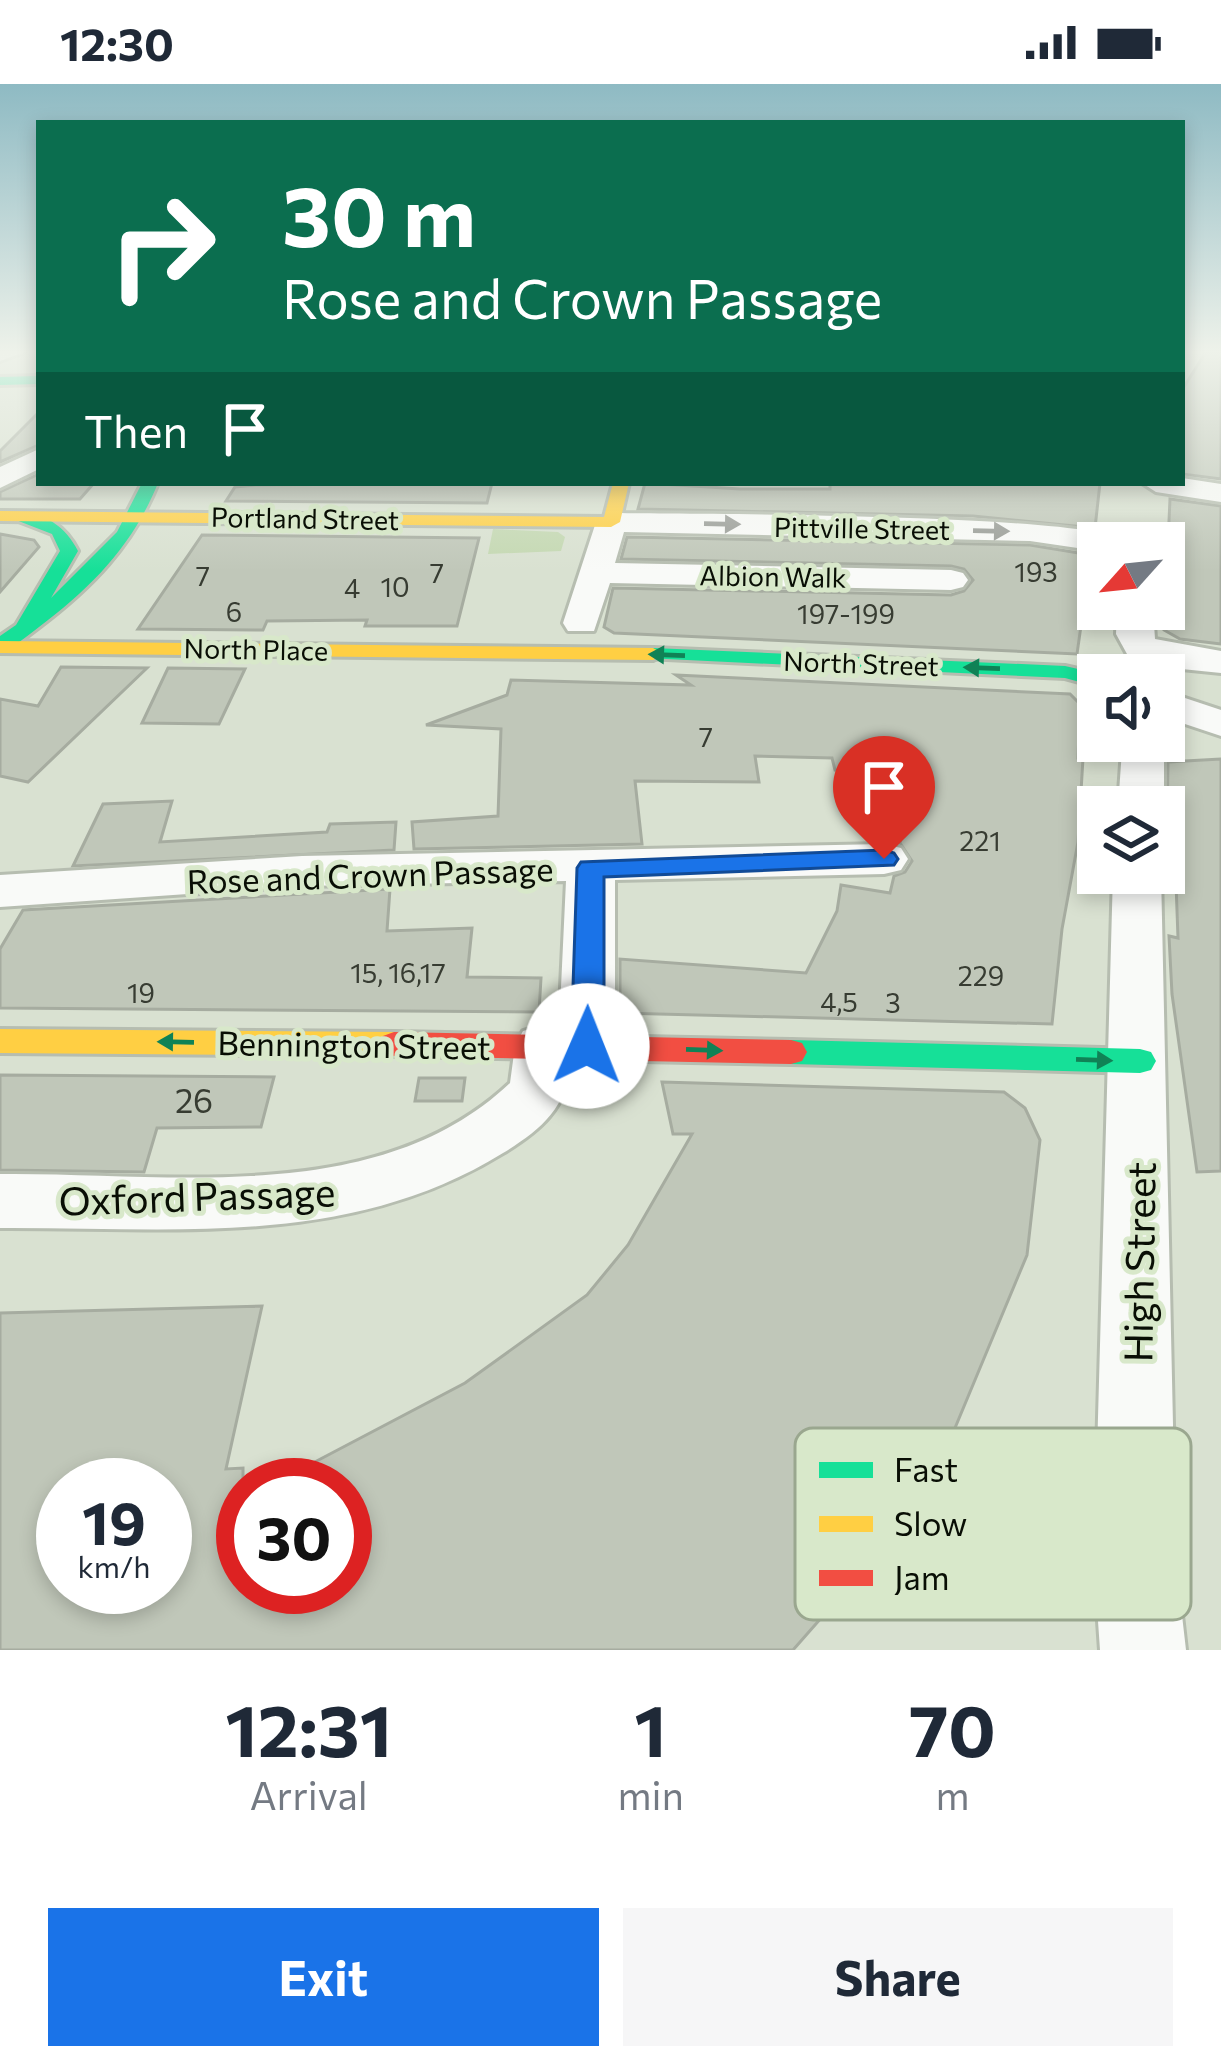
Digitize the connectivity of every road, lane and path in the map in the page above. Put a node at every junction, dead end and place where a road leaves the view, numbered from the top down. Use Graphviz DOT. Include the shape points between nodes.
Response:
graph roads {
  1 [pos="0,452"];
  2 [pos="36,454"];
  3 [pos="36,456"];
  4 [pos="0,479"];
  5 [pos="148,486"];
  6 [pos="620,486"];
  7 [pos="1221,493"];
  8 [pos="1143,507"];
  9 [pos="11,516"];
  10 [pos="142,516"];
  11 [pos="611,522"];
  12 [pos="1077,538"];
  13 [pos="595,573"];
  14 [pos="951,580"];
  15 [pos="581,623"];
  16 [pos="24,628"];
  17 [pos="1135,630"];
  18 [pos="0,647"];
  19 [pos="512,652"];
  20 [pos="624,653"];
  21 [pos="1221,662"];
  22 [pos="1077,675"];
  23 [pos="1185,711"];
  24 [pos="1221,725"];
  25 [pos="1185,729"];
  26 [pos="884,859"];
  27 [pos="591,868"];
  28 [pos="0,891"];
  29 [pos="1137,894"];
  30 [pos="0,1041"];
  31 [pos="565,1046"];
  32 [pos="1140,1061"];
  33 [pos="0,1202"];
  34 [pos="1136,1428"];
  35 [pos="1140,1620"];
  36 [pos="1142,1650"];
  1 -- 2 [label="street"];
  3 -- 4 [label="street"];
  5 -- 10 [label="main road"];
  6 -- 11 [label="main road"];
  7 -- 8 [label="street"];
  9 -- 10 [label="main road, Portland Street"];
  9 -- 16 [label="main road" via="58,530 68,542"];
  10 -- 11 [label="main road, Portland Street"];
  10 -- 16 [label="main road" via="95,570"];
  11 -- 12 [label="street, Pittville Street, one-way"];
  11 -- 13 [label="street"];
  13 -- 14 [label="street, Albion Walk"];
  13 -- 15 [label="street"];
  15 -- 19 [label="street, North Place"];
  15 -- 20 [label="street"];
  16 -- 18 [label="main road"];
  17 -- 21 [label="street" via="1140,646"];
  18 -- 19 [label="main road, North Place"];
  19 -- 20 [label="main road, North Place"];
  22 -- 20 [label="main road, North Street, one-way"];
  23 -- 24 [label="street"];
  24 -- 25 [label="street"];
  26 -- 27 [label="street, Rose and Crown Passage"];
  27 -- 28 [label="street, Rose and Crown Passage" via="302,871"];
  27 -- 31 [label="street, Oxford Passage"];
  29 -- 32 [label="street, High Street"];
  31 -- 30 [label="main road, Bennington Street, one-way"];
  31 -- 32 [label="main road, Bennington Street, one-way"];
  31 -- 33 [label="street, Oxford Passage" via="513,1114 458,1151 354,1191"];
  32 -- 34 [label="street, High Street"];
  35 -- 36 [label="street, High Street"];
}
